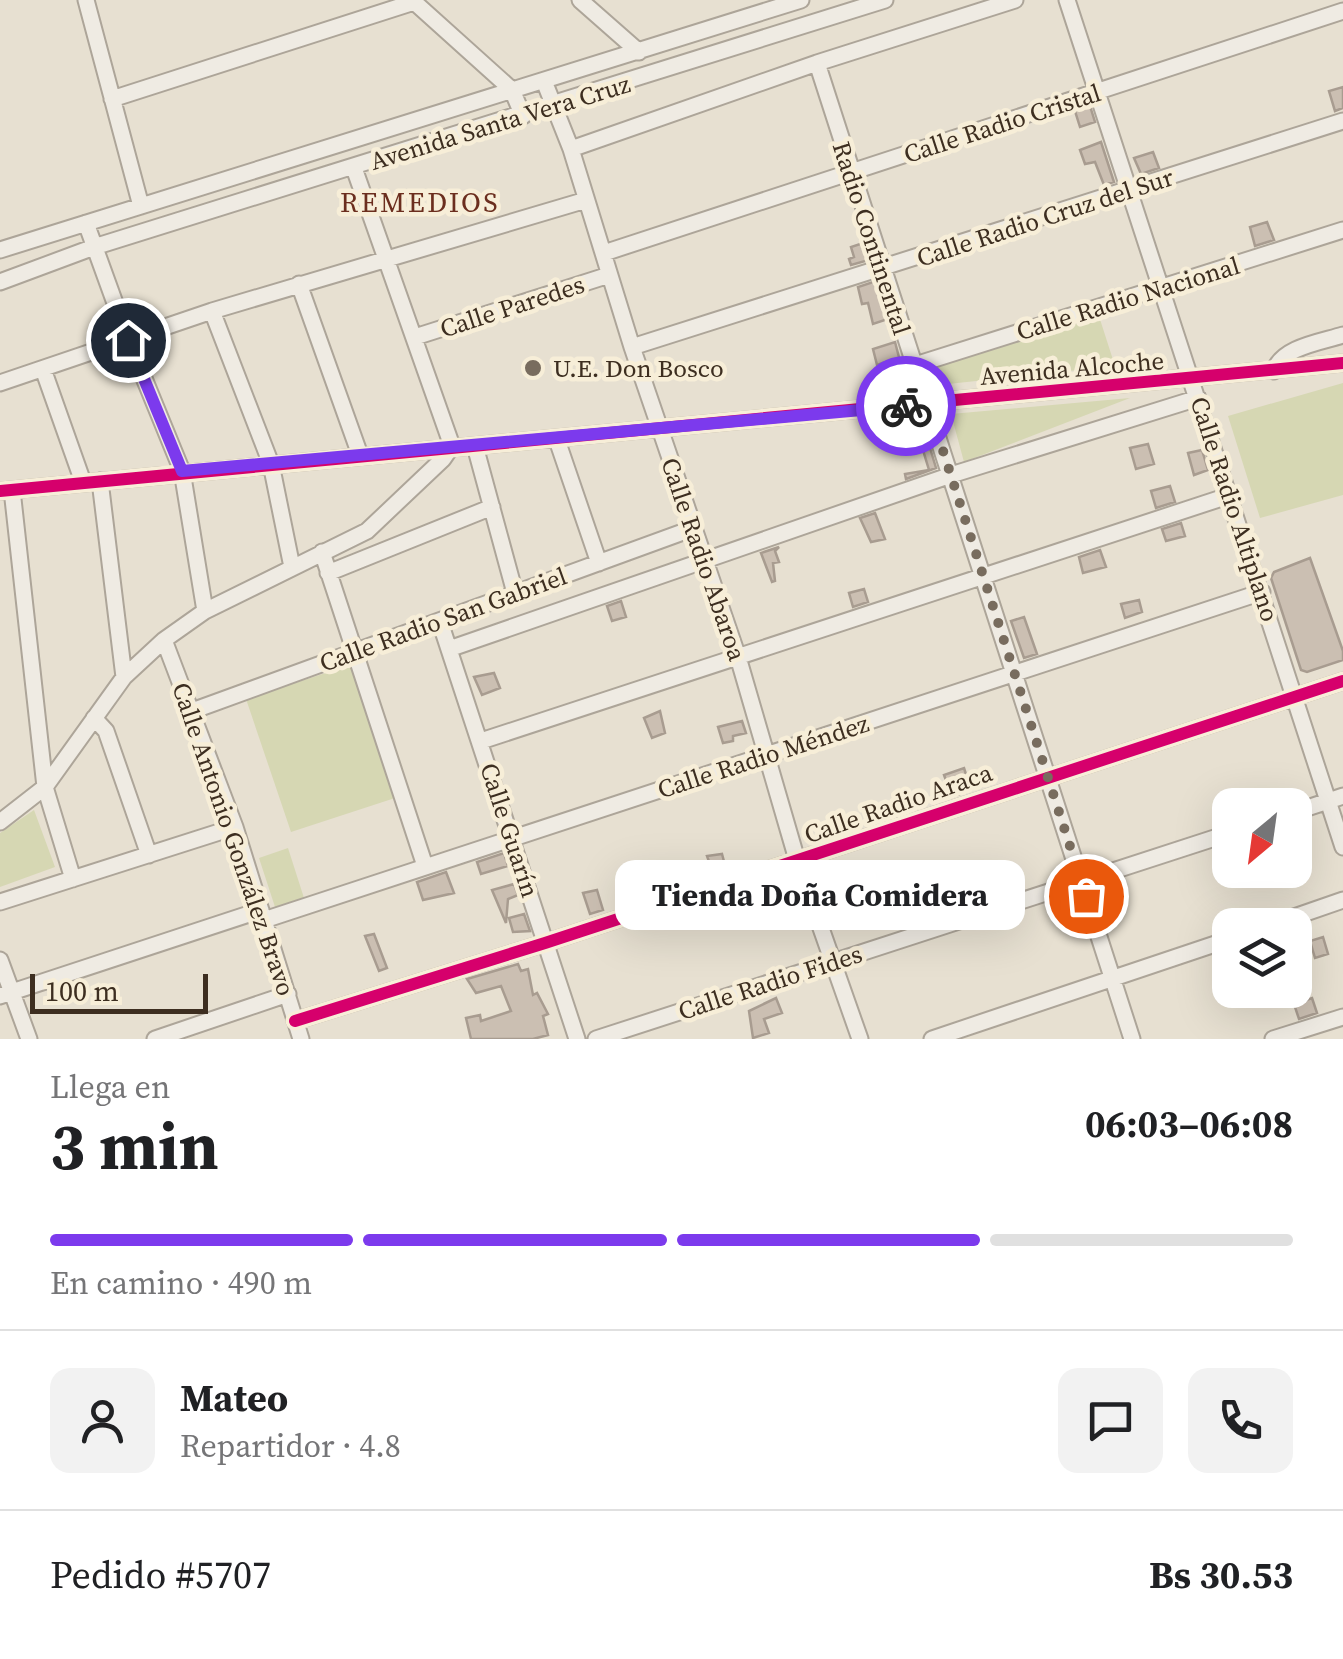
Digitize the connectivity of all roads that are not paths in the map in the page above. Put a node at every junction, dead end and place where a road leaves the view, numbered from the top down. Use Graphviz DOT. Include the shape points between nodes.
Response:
graph roads {
  1 [pos="86,0"];
  2 [pos="580,0"];
  3 [pos="800,0"];
  4 [pos="885,0"];
  5 [pos="1015,0"];
  6 [pos="1067,0"];
  7 [pos="1340,0"];
  8 [pos="413,1"];
  9 [pos="767,4"];
  10 [pos="1343,10"];
  11 [pos="639,52"];
  12 [pos="818,63"];
  13 [pos="544,81"];
  14 [pos="512,90"];
  15 [pos="1098,91"];
  16 [pos="112,98"];
  17 [pos="555,105"];
  18 [pos="523,116"];
  19 [pos="1343,121"];
  20 [pos="572,150"];
  21 [pos="354,168"];
  22 [pos="851,172"];
  23 [pos="1129,190"];
  24 [pos="586,200"];
  25 [pos="141,206"];
  26 [pos="86,222"];
  27 [pos="1343,230"];
  28 [pos="94,248"];
  29 [pos="0,250"];
  30 [pos="604,253"];
  31 [pos="386,257"];
  32 [pos="882,269"];
  33 [pos="609,275"];
  34 [pos="0,282"];
  35 [pos="300,284"];
  36 [pos="1163,288"];
  37 [pos="212,311"];
  38 [pos="1343,335"];
  39 [pos="414,337"];
  40 [pos="128,340"];
  41 [pos="632,347"];
  42 [pos="1343,363"];
  43 [pos="912,366"];
  44 [pos="43,369"];
  45 [pos="1274,371"];
  46 [pos="1192,379"];
  47 [pos="0,383"];
  48 [pos="1198,398"];
  49 [pos="928,404"];
  50 [pos="659,430"];
  51 [pos="557,440"];
  52 [pos="452,446"];
  53 [pos="475,446"];
  54 [pos="360,455"];
  55 [pos="271,464"];
  56 [pos="182,471"];
  57 [pos="951,475"];
  58 [pos="91,482"];
  59 [pos="6,490"];
  60 [pos="1230,495"];
  61 [pos="492,507"];
  62 [pos="694,528"];
  63 [pos="322,552"];
  64 [pos="704,558"];
  65 [pos="599,562"];
  66 [pos="292,567"];
  67 [pos="328,573"];
  68 [pos="984,574"];
  69 [pos="1262,592"];
  70 [pos="516,593"];
  71 [pos="205,611"];
  72 [pos="440,622"];
  73 [pos="164,640"];
  74 [pos="449,648"];
  75 [pos="354,651"];
  76 [pos="738,657"];
  77 [pos="1015,674"];
  78 [pos="124,677"];
  79 [pos="1343,681"];
  80 [pos="1296,696"];
  81 [pos="192,710"];
  82 [pos="94,718"];
  83 [pos="481,741"];
  84 [pos="768,754"];
  85 [pos="1047,776"];
  86 [pos="45,787"];
  87 [pos="1336,798"];
  88 [pos="1312,806"];
  89 [pos="0,822"];
  90 [pos="236,827"];
  91 [pos="513,838"];
  92 [pos="1212,839"];
  93 [pos="1343,847"];
  94 [pos="150,855"];
  95 [pos="797,860"];
  96 [pos="425,866"];
  97 [pos="73,879"];
  98 [pos="1080,881"];
  99 [pos="1343,900"];
  100 [pos="0,902"];
  101 [pos="1312,911"];
  102 [pos="262,915"];
  103 [pos="545,943"];
  104 [pos="1212,945"];
  105 [pos="0,960"];
  106 [pos="833,962"];
  107 [pos="1113,980"];
  108 [pos="6,994"];
  109 [pos="288,994"];
  110 [pos="1343,1017"];
  111 [pos="295,1021"];
  112 [pos="29,1039"];
  113 [pos="154,1039"];
  114 [pos="301,1039"];
  115 [pos="578,1039"];
  116 [pos="596,1039"];
  117 [pos="860,1039"];
  118 [pos="932,1039"];
  119 [pos="1132,1039"];
  120 [pos="1273,1039"];
  1 -- 16 [label="street"];
  2 -- 11 [label="street"];
  3 -- 9 [label="street, Avenida Santa Vera Cruz"];
  4 -- 17 [label="street, Avenida Santa Vera Cruz"];
  5 -- 12 [label="street"];
  6 -- 15 [label="street, Calle Radio Altiplano"];
  7 -- 10 [label="street"];
  8 -- 14 [label="street"];
  8 -- 16 [label="street"];
  9 -- 11 [label="street, Avenida Santa Vera Cruz"];
  10 -- 15 [label="street, Calle Radio Cristal"];
  11 -- 13 [label="street, Avenida Santa Vera Cruz"];
  12 -- 20 [label="street"];
  12 -- 22 [label="street, Radio Continental"];
  13 -- 14 [label="street, Avenida Santa Vera Cruz"];
  13 -- 17 [label="street, Calle Radio Abaroa"];
  14 -- 18 [label="street"];
  14 -- 25 [label="street, Avenida Santa Vera Cruz"];
  15 -- 22 [label="street, Calle Radio Cristal"];
  15 -- 23 [label="street, Calle Radio Altiplano"];
  16 -- 25 [label="street"];
  17 -- 18 [label="street, Avenida Santa Vera Cruz"];
  17 -- 20 [label="street, Calle Radio Abaroa"];
  18 -- 21 [label="street, Avenida Santa Vera Cruz"];
  19 -- 23 [label="street, Calle Radio Cruz del Sur"];
  20 -- 24 [label="street, Calle Radio Abaroa"];
  21 -- 28 [label="street, Avenida Santa Vera Cruz"];
  21 -- 31 [label="street"];
  22 -- 30 [label="street, Calle Radio Cristal"];
  22 -- 32 [label="street, Radio Continental"];
  23 -- 32 [label="street, Calle Radio Cruz del Sur"];
  23 -- 36 [label="street, Calle Radio Altiplano"];
  24 -- 30 [label="street, Calle Radio Abaroa"];
  24 -- 31 [label="street"];
  25 -- 26 [label="street, Avenida Santa Vera Cruz"];
  26 -- 28 [label="street"];
  26 -- 29 [label="street, Avenida Santa Vera Cruz"];
  27 -- 36 [label="street, Calle Radio Nacional"];
  28 -- 34 [label="street, Avenida Santa Vera Cruz"];
  28 -- 40 [label="street"];
  30 -- 33 [label="street, Calle Radio Abaroa"];
  31 -- 35 [label="street"];
  31 -- 39 [label="street"];
  32 -- 41 [label="street, Calle Radio Cruz del Sur"];
  32 -- 43 [label="street, Radio Continental"];
  33 -- 39 [label="street, Calle Paredes"];
  33 -- 41 [label="street, Calle Radio Abaroa"];
  35 -- 37 [label="street"];
  35 -- 54 [label="street"];
  36 -- 43 [label="street, Calle Radio Nacional"];
  36 -- 46 [label="street, Calle Radio Altiplano"];
  37 -- 40 [label="street"];
  37 -- 55 [label="street"];
  38 -- 45 [label="street" via="1294,352"];
  39 -- 52 [label="street"];
  40 -- 44 [label="street"];
  40 -- 56 [label="street"];
  41 -- 50 [label="street, Calle Radio Abaroa"];
  42 -- 45 [label="street"];
  43 -- 49 [label="street, Radio Continental"];
  44 -- 47 [label="street"];
  44 -- 58 [label="street"];
  45 -- 46 [label="street"];
  46 -- 48 [label="street, Calle Radio Altiplano"];
  46 -- 49 [label="street, Avenida Alcoche"];
  48 -- 57 [label="street, Calle Radio San Gabriel"];
  48 -- 60 [label="street, Calle Radio Altiplano"];
  49 -- 50 [label="street, Avenida Alcoche"];
  49 -- 57 [label="street, Radio Continental"];
  50 -- 51 [label="street, Avenida Alcoche"];
  50 -- 62 [label="street, Calle Radio Abaroa"];
  51 -- 53 [label="street, Avenida Alcoche"];
  51 -- 65 [label="street"];
  52 -- 53 [label="street, Avenida Alcoche"];
  52 -- 54 [label="street, Avenida Alcoche"];
  52 -- 63 [label="street" via="366,531"];
  53 -- 61 [label="street"];
  54 -- 55 [label="street, Avenida Alcoche"];
  55 -- 56 [label="street, Avenida Alcoche"];
  55 -- 66 [label="street"];
  56 -- 58 [label="street, Avenida Alcoche"];
  56 -- 71 [label="street"];
  57 -- 64 [label="street, Calle Radio San Gabriel"];
  57 -- 68 [label="street, Radio Continental"];
  58 -- 59 [label="street, Avenida Alcoche"];
  58 -- 78 [label="street"];
  59 -- 86 [label="street"];
  60 -- 68 [label="street"];
  60 -- 69 [label="street, Calle Radio Altiplano"];
  61 -- 67 [label="street"];
  61 -- 70 [label="street"];
  62 -- 64 [label="street, Calle Radio Abaroa"];
  62 -- 65 [label="street, Calle Radio San Gabriel"];
  63 -- 66 [label="street"];
  63 -- 67 [label="street"];
  64 -- 74 [label="street, Calle Radio San Gabriel"];
  64 -- 76 [label="street, Calle Radio Abaroa"];
  65 -- 70 [label="street, Calle Radio San Gabriel"];
  66 -- 71 [label="street"];
  67 -- 75 [label="street"];
  68 -- 76 [label="street"];
  68 -- 77 [label="street, Radio Continental"];
  69 -- 77 [label="street, Calle Radio Méndez"];
  69 -- 80 [label="street, Calle Radio Altiplano"];
  70 -- 72 [label="street, Calle Radio San Gabriel"];
  71 -- 73 [label="street"];
  72 -- 74 [label="street, Calle Guarín"];
  72 -- 75 [label="street, Calle Radio San Gabriel"];
  73 -- 78 [label="street"];
  73 -- 81 [label="street, Calle Antonio González Bravo"];
  74 -- 83 [label="street, Calle Guarín"];
  75 -- 81 [label="street, Calle Radio San Gabriel"];
  75 -- 96 [label="street"];
  76 -- 83 [label="street"];
  76 -- 84 [label="street, Calle Radio Abaroa"];
  77 -- 84 [label="street, Calle Radio Méndez"];
  77 -- 85 [label="street, Radio Continental"];
  78 -- 82 [label="street"];
  79 -- 80 [label="street, Calle Radio Araca"];
  80 -- 85 [label="street, Calle Radio Araca"];
  80 -- 87 [label="street, Calle Radio Altiplano"];
  81 -- 90 [label="street, Calle Antonio González Bravo"];
  82 -- 86 [label="street"];
  82 -- 94 [label="street" via="106,731"];
  83 -- 91 [label="street, Calle Guarín"];
  84 -- 91 [label="street, Calle Radio Méndez"];
  84 -- 95 [label="street, Calle Radio Abaroa"];
  85 -- 95 [label="street, Calle Radio Araca"];
  85 -- 98 [label="street, Radio Continental"];
  86 -- 89 [label="street"];
  86 -- 97 [label="street"];
  87 -- 88 [label="street"];
  87 -- 93 [label="street, Calle Radio Altiplano"];
  90 -- 94 [label="street"];
  90 -- 102 [label="street, Calle Antonio González Bravo"];
  91 -- 96 [label="street, Calle Radio Méndez"];
  91 -- 103 [label="street, Calle Guarín"];
  92 -- 98 [label="street, Calle Radio Fides"];
  94 -- 97 [label="street"];
  95 -- 103 [label="street, Calle Radio Araca"];
  95 -- 106 [label="street, Calle Radio Abaroa"];
  96 -- 102 [label="street, Calle Radio Méndez"];
  97 -- 100 [label="street"];
  98 -- 106 [label="street, Calle Radio Fides"];
  98 -- 107 [label="street, Radio Continental"];
  99 -- 101 [label="street"];
  102 -- 108 [label="street, Calle Radio Méndez"];
  102 -- 109 [label="street, Calle Antonio González Bravo"];
  103 -- 111 [label="street, Calle Radio Araca"];
  103 -- 115 [label="street, Calle Guarín"];
  104 -- 107 [label="street"];
  105 -- 108 [label="street"];
  106 -- 116 [label="street, Calle Radio Fides"];
  106 -- 117 [label="street, Calle Radio Abaroa"];
  107 -- 118 [label="street"];
  107 -- 119 [label="street, Radio Continental"];
  108 -- 112 [label="street"];
  109 -- 111 [label="street, Calle Antonio González Bravo"];
  109 -- 113 [label="street"];
  110 -- 120 [label="street"];
  111 -- 114 [label="street, Calle Antonio González Bravo"];
}
